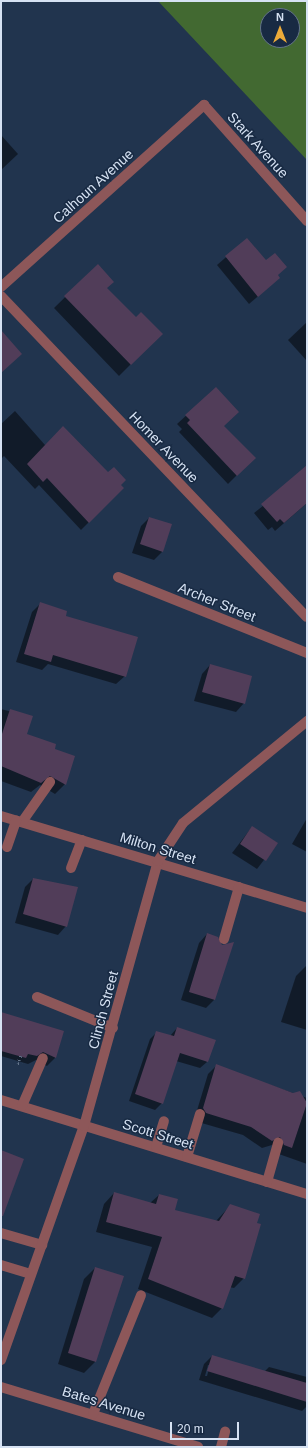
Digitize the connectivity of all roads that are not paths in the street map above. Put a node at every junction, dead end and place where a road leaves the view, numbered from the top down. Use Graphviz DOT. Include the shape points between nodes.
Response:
graph roads {
  1 [pos="204,105"];
  2 [pos="307,221"];
  3 [pos="1,287"];
  4 [pos="1,296"];
  5 [pos="118,577"];
  6 [pos="307,618"];
  7 [pos="307,653"];
  8 [pos="307,721"];
  9 [pos="50,782"];
  10 [pos="1,816"];
  11 [pos="19,821"];
  12 [pos="82,840"];
  13 [pos="7,847"];
  14 [pos="158,861"];
  15 [pos="71,868"];
  16 [pos="238,887"];
  17 [pos="307,908"];
  18 [pos="224,939"];
  19 [pos="37,997"];
  20 [pos="113,1028"];
  21 [pos="43,1058"];
  22 [pos="1,1100"];
  23 [pos="22,1106"];
  24 [pos="200,1114"];
  25 [pos="164,1121"];
  26 [pos="84,1126"];
  27 [pos="278,1143"];
  28 [pos="156,1148"];
  29 [pos="187,1158"];
  30 [pos="267,1182"];
  31 [pos="307,1194"];
  32 [pos="1,1233"];
  33 [pos="42,1245"];
  34 [pos="1,1265"];
  35 [pos="32,1274"];
  36 [pos="141,1295"];
  37 [pos="1,1360"];
  38 [pos="1,1387"];
  39 [pos="93,1414"];
  40 [pos="225,1432"];
  41 [pos="176,1443"];
  42 [pos="198,1447"];
  43 [pos="221,1447"];
  1 -- 2 [label="street, Stark Avenue"];
  1 -- 3 [label="street, Calhoun Avenue"];
  4 -- 6 [label="street, Homer Avenue"];
  5 -- 7 [label="street, Archer Street"];
  8 -- 14 [label="street, Clinch Street" via="182,823"];
  9 -- 11 [label="street"];
  10 -- 11 [label="street, Milton Street"];
  11 -- 12 [label="street, Milton Street"];
  11 -- 13 [label="street"];
  12 -- 14 [label="street, Milton Street"];
  12 -- 15 [label="street"];
  14 -- 16 [label="street, Milton Street"];
  14 -- 20 [label="street, Clinch Street"];
  16 -- 17 [label="street, Milton Street"];
  16 -- 18 [label="street"];
  19 -- 20 [label="street"];
  20 -- 26 [label="street, Clinch Street"];
  21 -- 23 [label="street"];
  22 -- 23 [label="street, Scott Street"];
  23 -- 26 [label="street, Scott Street"];
  24 -- 29 [label="street"];
  25 -- 28 [label="street"];
  26 -- 28 [label="street, Scott Street"];
  26 -- 33 [label="street, Clinch Street"];
  27 -- 30 [label="street"];
  28 -- 29 [label="street, Scott Street"];
  29 -- 30 [label="street, Scott Street"];
  30 -- 31 [label="street, Scott Street"];
  32 -- 33 [label="street"];
  33 -- 35 [label="street, Clinch Street"];
  34 -- 35 [label="street"];
  35 -- 37 [label="street, Clinch Street"];
  36 -- 39 [label="street"];
  38 -- 39 [label="street, Bates Avenue"];
  39 -- 41 [label="street, Bates Avenue"];
  40 -- 43 [label="street"];
  41 -- 42 [label="street, Bates Avenue"];
}
